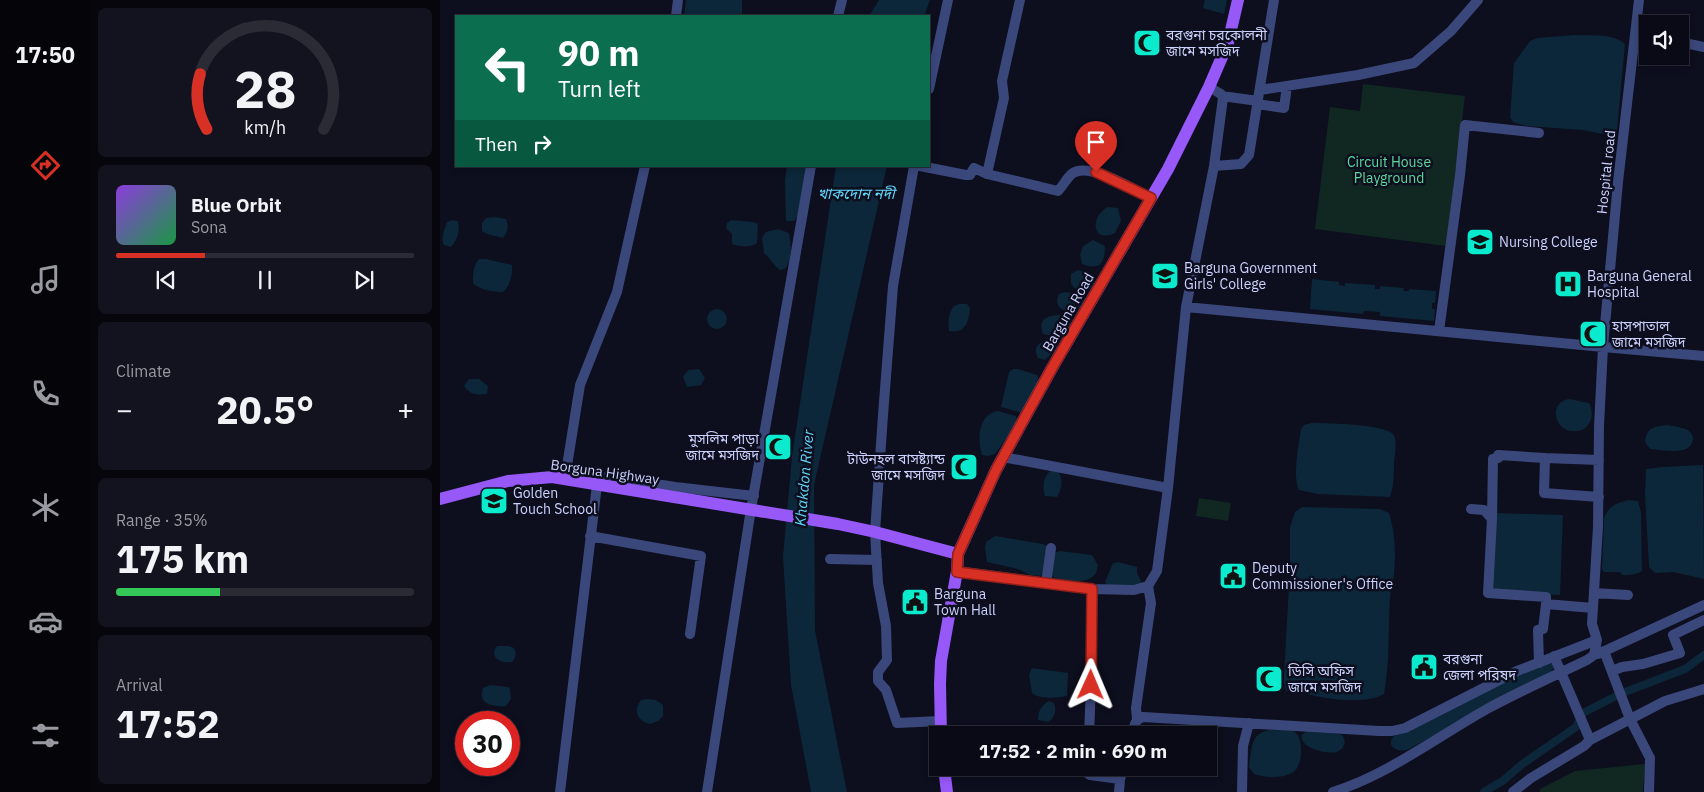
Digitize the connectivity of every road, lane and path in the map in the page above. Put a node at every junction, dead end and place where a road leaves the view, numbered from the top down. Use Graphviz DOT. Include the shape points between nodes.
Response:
graph roads {
  1 [pos="678,0"];
  2 [pos="842,0"];
  3 [pos="948,0"];
  4 [pos="1020,0"];
  5 [pos="1238,0"];
  6 [pos="1274,0"];
  7 [pos="1478,0"];
  8 [pos="1639,0"];
  9 [pos="676,15"];
  10 [pos="838,15"];
  11 [pos="1635,33"];
  12 [pos="1639,34"];
  13 [pos="1689,44"];
  14 [pos="1704,47"];
  15 [pos="930,84"];
  16 [pos="1209,86"];
  17 [pos="1287,86"];
  18 [pos="1260,90"];
  19 [pos="1222,96"];
  20 [pos="1257,103"];
  21 [pos="1539,133"];
  22 [pos="1214,166"];
  23 [pos="645,167"];
  24 [pos="812,167"];
  25 [pos="914,167"];
  26 [pos="925,167"];
  27 [pos="987,174"];
  28 [pos="1151,198"];
  29 [pos="1186,307"];
  30 [pos="1439,331"];
  31 [pos="1603,347"];
  32 [pos="1704,356"];
  33 [pos="1003,457"];
  34 [pos="1545,458"];
  35 [pos="1599,460"];
  36 [pos="596,485"];
  37 [pos="1168,488"];
  38 [pos="754,496"];
  39 [pos="1599,497"];
  40 [pos="440,499"];
  41 [pos="752,509"];
  42 [pos="1471,509"];
  43 [pos="1492,519"];
  44 [pos="875,532"];
  45 [pos="590,536"];
  46 [pos="1051,548"];
  47 [pos="958,554"];
  48 [pos="830,559"];
  49 [pos="877,560"];
  50 [pos="957,572"];
  51 [pos="1046,583"];
  52 [pos="1148,586"];
  53 [pos="1092,589"];
  54 [pos="1594,593"];
  55 [pos="1628,595"];
  56 [pos="1546,604"];
  57 [pos="1704,605"];
  58 [pos="1592,608"];
  59 [pos="1704,620"];
  60 [pos="690,634"];
  61 [pos="1597,640"];
  62 [pos="1554,656"];
  63 [pos="1595,656"];
  64 [pos="1538,663"];
  65 [pos="1612,671"];
  66 [pos="1561,672"];
  67 [pos="1704,689"];
  68 [pos="1137,719"];
  69 [pos="1630,719"];
  70 [pos="940,720"];
  71 [pos="1249,723"];
  72 [pos="940,726"];
  73 [pos="1089,726"];
  74 [pos="1134,726"];
  75 [pos="1590,740"];
  76 [pos="945,776"];
  77 [pos="1098,776"];
  78 [pos="1121,776"];
  79 [pos="1120,779"];
  80 [pos="560,792"];
  81 [pos="707,792"];
  82 [pos="947,792"];
  83 [pos="1119,792"];
  84 [pos="1242,792"];
  85 [pos="1333,792"];
  86 [pos="1513,792"];
  87 [pos="1649,792"];
  1 -- 9 [label="street"];
  2 -- 10 [label="street"];
  3 -- 15 [label="street"];
  4 -- 27 [label="street" via="1002,81 1004,98"];
  5 -- 16 [label="main road, Barguna Road" via="1228,43"];
  6 -- 18 [label="street"];
  7 -- 17 [label="street" via="1451,31 1414,63"];
  8 -- 11 [label="street, Hospital road"];
  11 -- 12 [label="street"];
  11 -- 31 [label="street, Hospital road"];
  13 -- 14 [label="street"];
  16 -- 19 [label="street"];
  16 -- 28 [label="main road, Barguna Road"];
  17 -- 18 [label="street"];
  17 -- 20 [label="street" via="1284,108"];
  18 -- 20 [label="street"];
  19 -- 20 [label="street"];
  19 -- 22 [label="street"];
  20 -- 22 [label="street" via="1249,155 1241,164"];
  21 -- 30 [label="street" via="1465,125"];
  22 -- 29 [label="street"];
  23 -- 38 [label="street" via="617,292 580,385 566,472"];
  24 -- 38 [label="street"];
  25 -- 44 [label="street" via="893,286"];
  26 -- 27 [label="street" via="966,175 970,175 974,168"];
  27 -- 28 [label="street" via="1058,192 1073,173 1081,170 1096,172"];
  28 -- 33 [label="main road, Barguna Road"];
  29 -- 30 [label="street"];
  29 -- 37 [label="street"];
  30 -- 31 [label="street"];
  31 -- 32 [label="street"];
  31 -- 35 [label="street, Hospital road"];
  33 -- 37 [label="street"];
  33 -- 47 [label="main road, Barguna Road"];
  34 -- 35 [label="street"];
  34 -- 39 [label="street" via="1544,493"];
  34 -- 43 [label="street" via="1498,455 1498,458 1493,458"];
  35 -- 39 [label="street, Hospital road"];
  36 -- 40 [label="main road, Borguna Highway" via="552,477 522,479"];
  36 -- 41 [label="main road, Borguna Highway"];
  36 -- 45 [label="street"];
  37 -- 52 [label="street" via="1157,570"];
  38 -- 41 [label="street"];
  39 -- 54 [label="street, Hospital road"];
  41 -- 44 [label="main road, Borguna Highway"];
  41 -- 81 [label="street"];
  42 -- 43 [label="street" via="1484,510"];
  43 -- 56 [label="street" via="1488,593 1546,597"];
  44 -- 47 [label="main road, Borguna Highway"];
  44 -- 49 [label="street"];
  45 -- 60 [label="street" via="702,556"];
  45 -- 80 [label="street"];
  46 -- 51 [label="street"];
  47 -- 50 [label="main road, Barguna Road"];
  48 -- 49 [label="street"];
  49 -- 70 [label="street" via="887,660 878,672 878,681 886,690 897,723"];
  50 -- 51 [label="street"];
  50 -- 70 [label="main road, Barguna Road" via="941,661"];
  51 -- 53 [label="street"];
  52 -- 53 [label="street" via="1134,590"];
  52 -- 68 [label="street" via="1151,603"];
  53 -- 73 [label="street"];
  54 -- 55 [label="street"];
  54 -- 58 [label="street, Hospital road"];
  56 -- 58 [label="street"];
  56 -- 64 [label="street" via="1543,629 1538,630"];
  57 -- 63 [label="street"];
  58 -- 61 [label="street, Hospital road"];
  59 -- 65 [label="street" via="1673,635 1680,654"];
  61 -- 62 [label="street"];
  61 -- 63 [label="street"];
  62 -- 64 [label="street"];
  62 -- 66 [label="street"];
  63 -- 65 [label="street"];
  63 -- 66 [label="street"];
  64 -- 71 [label="street" via="1400,729"];
  65 -- 69 [label="street"];
  66 -- 75 [label="street"];
  66 -- 85 [label="street" via="1488,708 1390,766"];
  67 -- 69 [label="street" via="1666,700"];
  68 -- 71 [label="street" via="1143,716"];
  68 -- 74 [label="street"];
  69 -- 75 [label="street"];
  69 -- 87 [label="street" via="1650,758"];
  70 -- 72 [label="main road, Barguna Road"];
  71 -- 84 [label="street" via="1243,746"];
  75 -- 86 [label="street"];
  76 -- 82 [label="main road"];
  77 -- 79 [label="street"];
  78 -- 79 [label="street"];
  79 -- 83 [label="street"];
}
